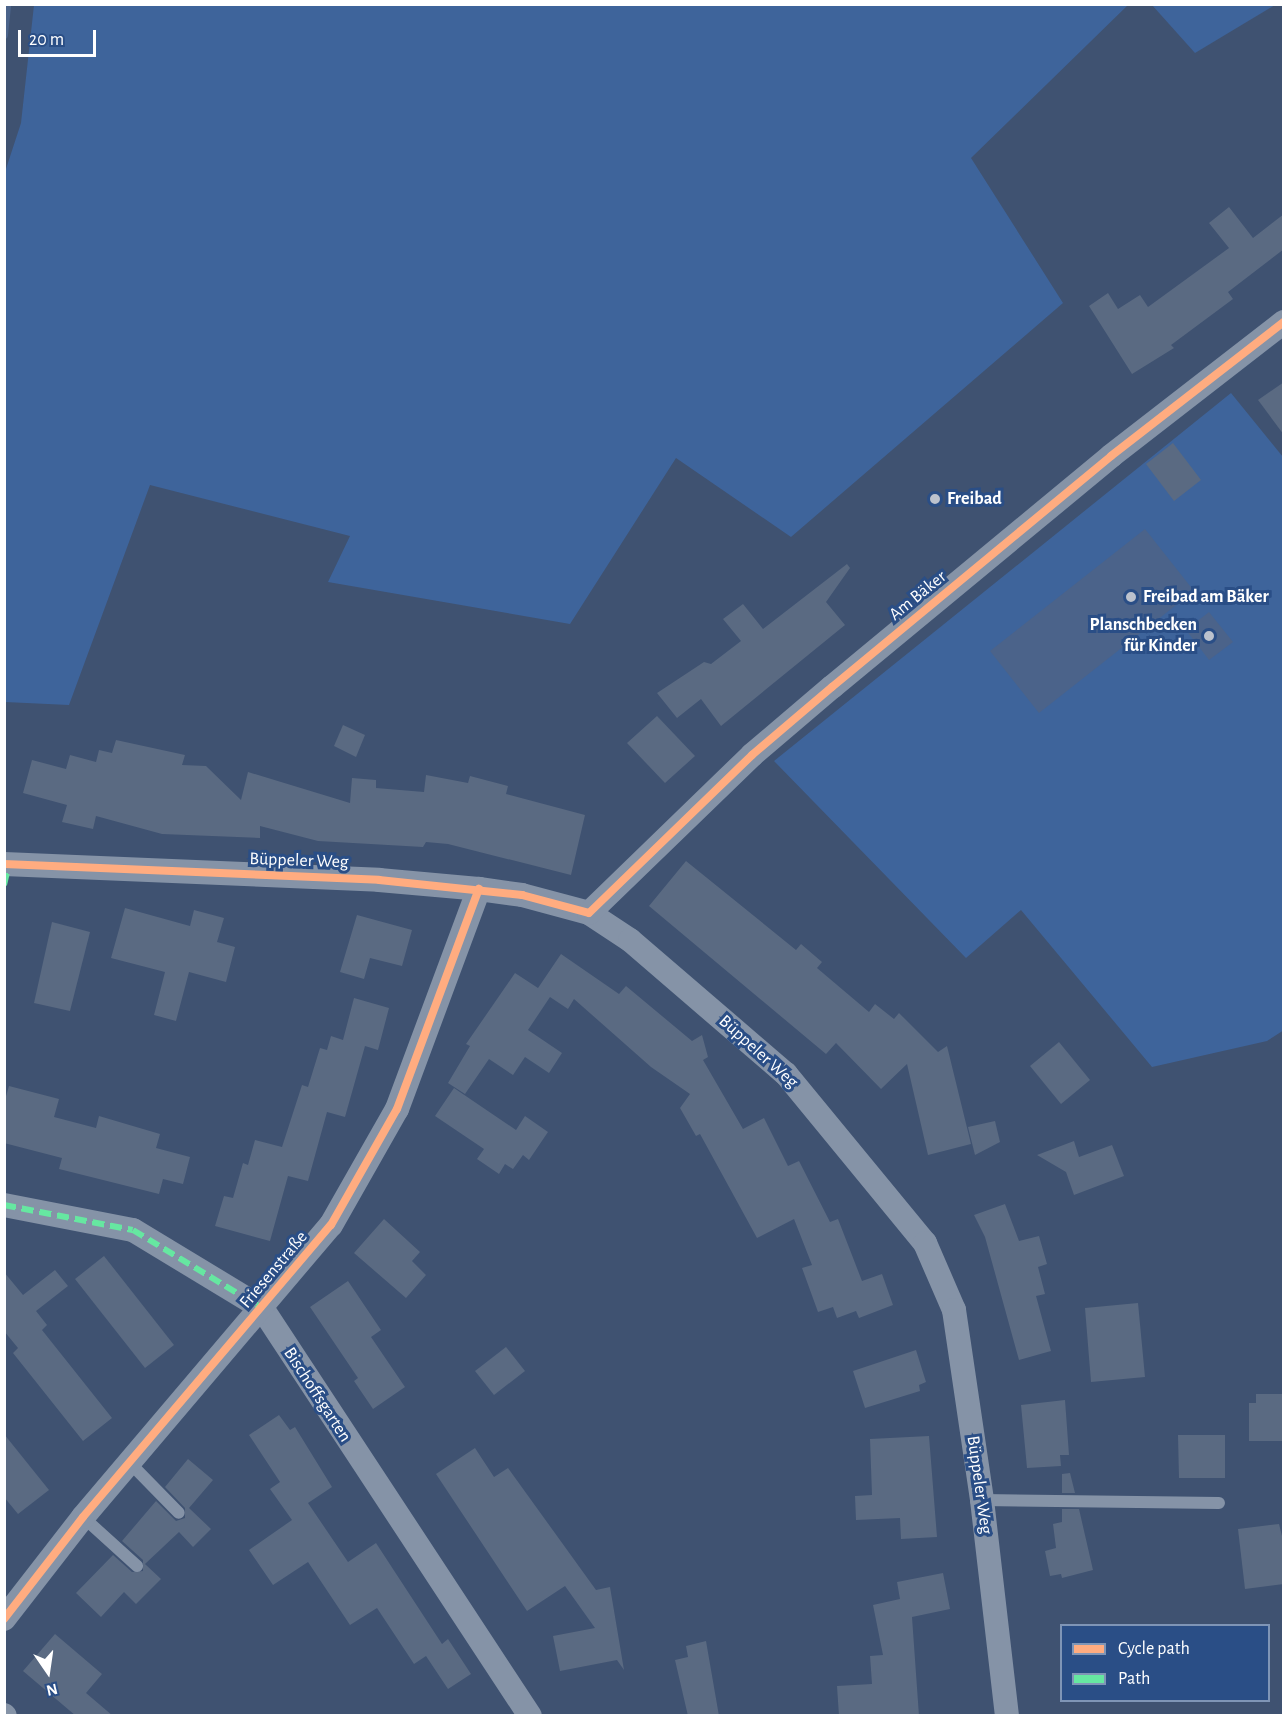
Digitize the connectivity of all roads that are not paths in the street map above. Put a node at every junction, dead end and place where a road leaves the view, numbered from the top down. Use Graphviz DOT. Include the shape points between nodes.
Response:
graph roads {
  1 [pos="1284,322"];
  2 [pos="6,871"];
  3 [pos="479,889"];
  4 [pos="589,913"];
  5 [pos="4,1205"];
  6 [pos="262,1308"];
  7 [pos="129,1462"];
  8 [pos="982,1500"];
  9 [pos="1219,1503"];
  10 [pos="179,1513"];
  11 [pos="83,1517"];
  12 [pos="137,1566"];
  13 [pos="4,1619"];
  14 [pos="530,1716"];
  15 [pos="1007,1716"];
  1 -- 4 [label="street, Am Bäker" via="1102,464 823,694 744,763"];
  2 -- 3 [label="street, Büppeler Weg" via="378,879"];
  3 -- 4 [label="street, Büppeler Weg" via="522,895"];
  3 -- 6 [label="street, Friesenstraße" via="397,1109 331,1225"];
  4 -- 8 [label="street, Büppeler Weg" via="630,940 786,1074 925,1243 954,1310"];
  5 -- 6 [label="street, Bischoffsgarten" via="133,1230"];
  6 -- 7 [label="street, Friesenstraße"];
  6 -- 14 [label="street, Bischoffsgarten"];
  7 -- 10 [label="lane"];
  7 -- 11 [label="street, Friesenstraße"];
  8 -- 9 [label="lane"];
  8 -- 15 [label="street, Büppeler Weg"];
  11 -- 12 [label="lane"];
  11 -- 13 [label="street, Friesenstraße"];
}
